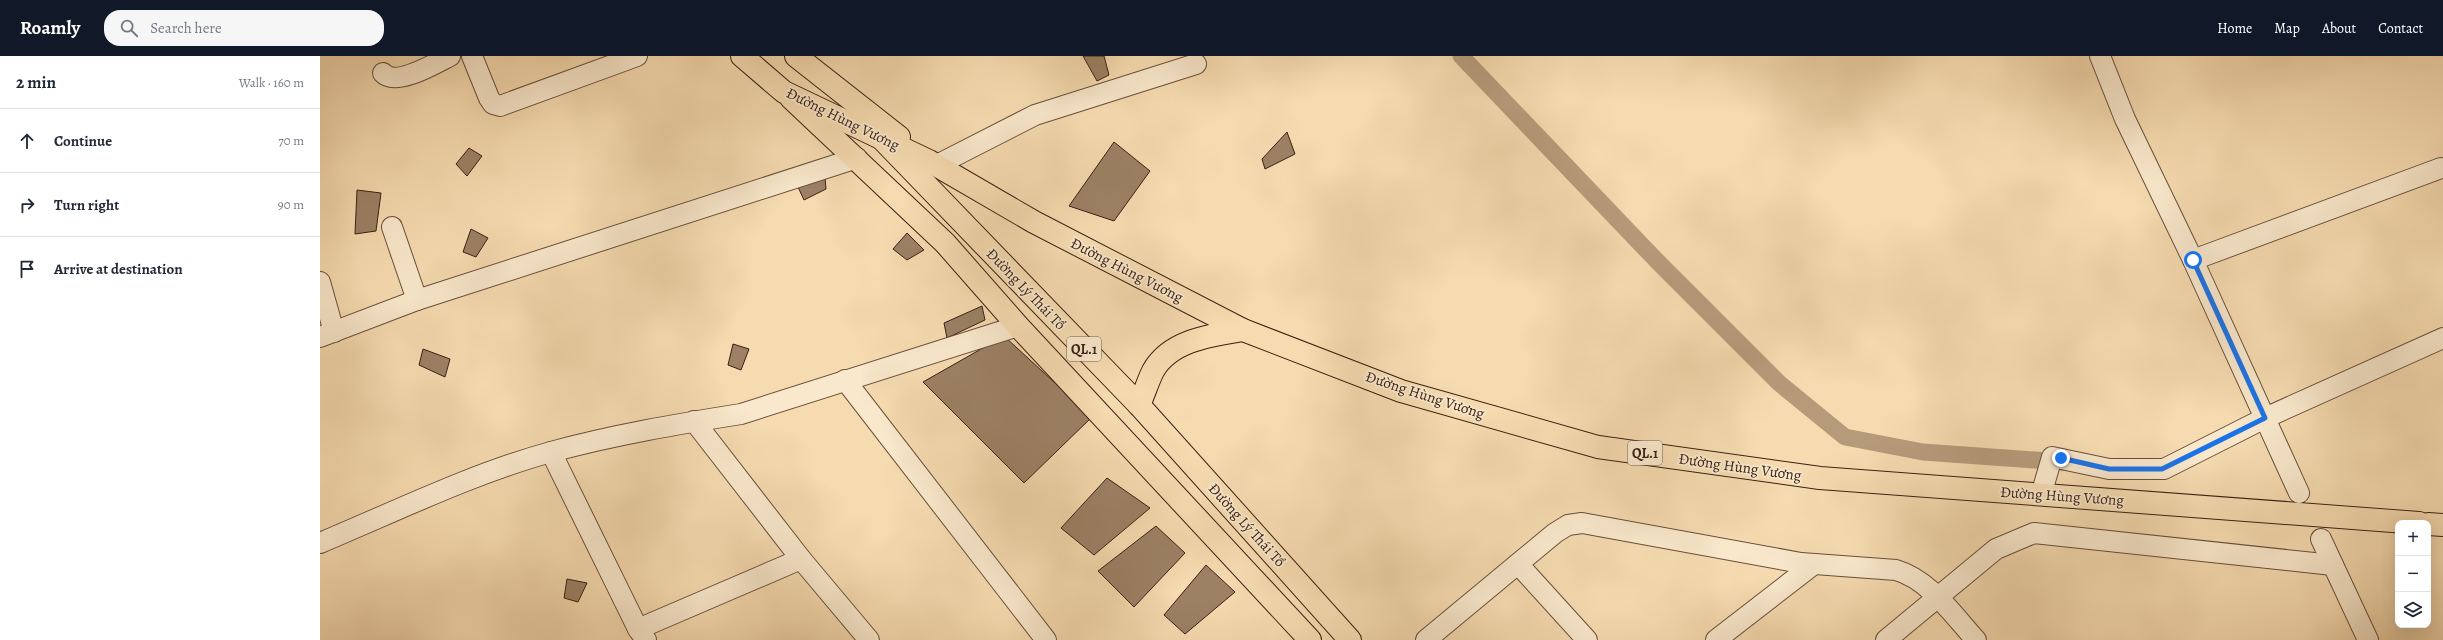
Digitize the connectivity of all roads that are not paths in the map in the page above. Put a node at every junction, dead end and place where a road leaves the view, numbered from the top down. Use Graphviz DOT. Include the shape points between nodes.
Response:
graph roads {
  1 [pos="450,56"];
  2 [pos="472,56"];
  3 [pos="637,56"];
  4 [pos="742,56"];
  5 [pos="2100,56"];
  6 [pos="803,61"];
  7 [pos="1196,64"];
  8 [pos="383,73"];
  9 [pos="784,92"];
  10 [pos="880,137"];
  11 [pos="857,158"];
  12 [pos="933,163"];
  13 [pos="2441,168"];
  14 [pos="392,227"];
  15 [pos="2193,260"];
  16 [pos="320,282"];
  17 [pos="417,300"];
  18 [pos="1018,326"];
  19 [pos="1243,330"];
  20 [pos="327,334"];
  21 [pos="2443,338"];
  22 [pos="1112,377"];
  23 [pos="845,380"];
  24 [pos="1088,398"];
  25 [pos="1139,405"];
  26 [pos="2265,418"];
  27 [pos="694,421"];
  28 [pos="551,452"];
  29 [pos="2044,482"];
  30 [pos="2299,493"];
  31 [pos="2395,520"];
  32 [pos="2431,524"];
  33 [pos="2443,525"];
  34 [pos="2321,539"];
  35 [pos="320,543"];
  36 [pos="801,559"];
  37 [pos="1518,564"];
  38 [pos="1814,564"];
  39 [pos="2333,565"];
  40 [pos="1937,598"];
  41 [pos="642,634"];
  42 [pos="869,640"];
  43 [pos="1046,640"];
  44 [pos="1310,640"];
  45 [pos="1350,640"];
  46 [pos="1426,640"];
  47 [pos="1587,640"];
  48 [pos="1716,640"];
  49 [pos="1886,640"];
  50 [pos="1976,640"];
  51 [pos="2368,640"];
  1 -- 8 [label="street" via="403,76 392,78"];
  2 -- 3 [label="street" via="493,104 500,106"];
  4 -- 9 [label="main road, Đường Hùng Vương / QL.1"];
  5 -- 15 [label="street" via="2125,119"];
  6 -- 10 [label="main road, Đường Lý Thái Tổ / QL.1"];
  6 -- 12 [label="main road, Đường Hùng Vương / QL.1"];
  7 -- 12 [label="street" via="1035,115"];
  9 -- 10 [label="main road, Đường Hùng Vương / QL.1"];
  9 -- 11 [label="main road, Đường Lý Thái Tổ / QL.1"];
  10 -- 12 [label="main road, Đường Hùng Vương / QL.1"];
  10 -- 22 [label="main road, Đường Lý Thái Tổ / QL.1"];
  11 -- 17 [label="street"];
  11 -- 18 [label="main road, Đường Lý Thái Tổ / QL.1" via="944,243"];
  12 -- 19 [label="main road, Đường Hùng Vương / QL.1" via="1034,222"];
  13 -- 15 [label="street"];
  14 -- 17 [label="street"];
  15 -- 26 [label="street"];
  16 -- 20 [label="street"];
  17 -- 20 [label="street"];
  18 -- 23 [label="street"];
  18 -- 24 [label="main road, Đường Lý Thái Tổ / QL.1"];
  19 -- 25 [label="main road" via="1214,335 1182,345 1166,354 1154,370"];
  19 -- 29 [label="main road, Đường Hùng Vương / QL.1" via="1401,391 1598,447 1820,478"];
  21 -- 26 [label="street"];
  22 -- 24 [label="main road"];
  22 -- 25 [label="main road, Đường Lý Thái Tổ / QL.1"];
  23 -- 27 [label="street" via="741,414"];
  23 -- 43 [label="street"];
  24 -- 44 [label="main road, Đường Lý Thái Tổ / QL.1"];
  25 -- 45 [label="main road, Đường Lý Thái Tổ / QL.1"];
  26 -- 29 [label="street" via="2164,469 2109,469 2051,457"];
  26 -- 30 [label="street"];
  27 -- 28 [label="street"];
  27 -- 36 [label="street"];
  28 -- 35 [label="street" via="471,480"];
  28 -- 41 [label="street"];
  29 -- 31 [label="main road, Đường Hùng Vương / QL.1"];
  32 -- 33 [label="main road"];
  34 -- 39 [label="street"];
  36 -- 41 [label="street"];
  36 -- 42 [label="street"];
  37 -- 38 [label="street" via="1555,533 1568,525 1582,523"];
  37 -- 46 [label="street"];
  37 -- 47 [label="street"];
  38 -- 40 [label="street" via="1896,570 1910,574"];
  38 -- 48 [label="street"];
  39 -- 40 [label="street" via="2034,533 1996,549"];
  39 -- 51 [label="street"];
  40 -- 49 [label="street"];
  40 -- 50 [label="street"];
}
